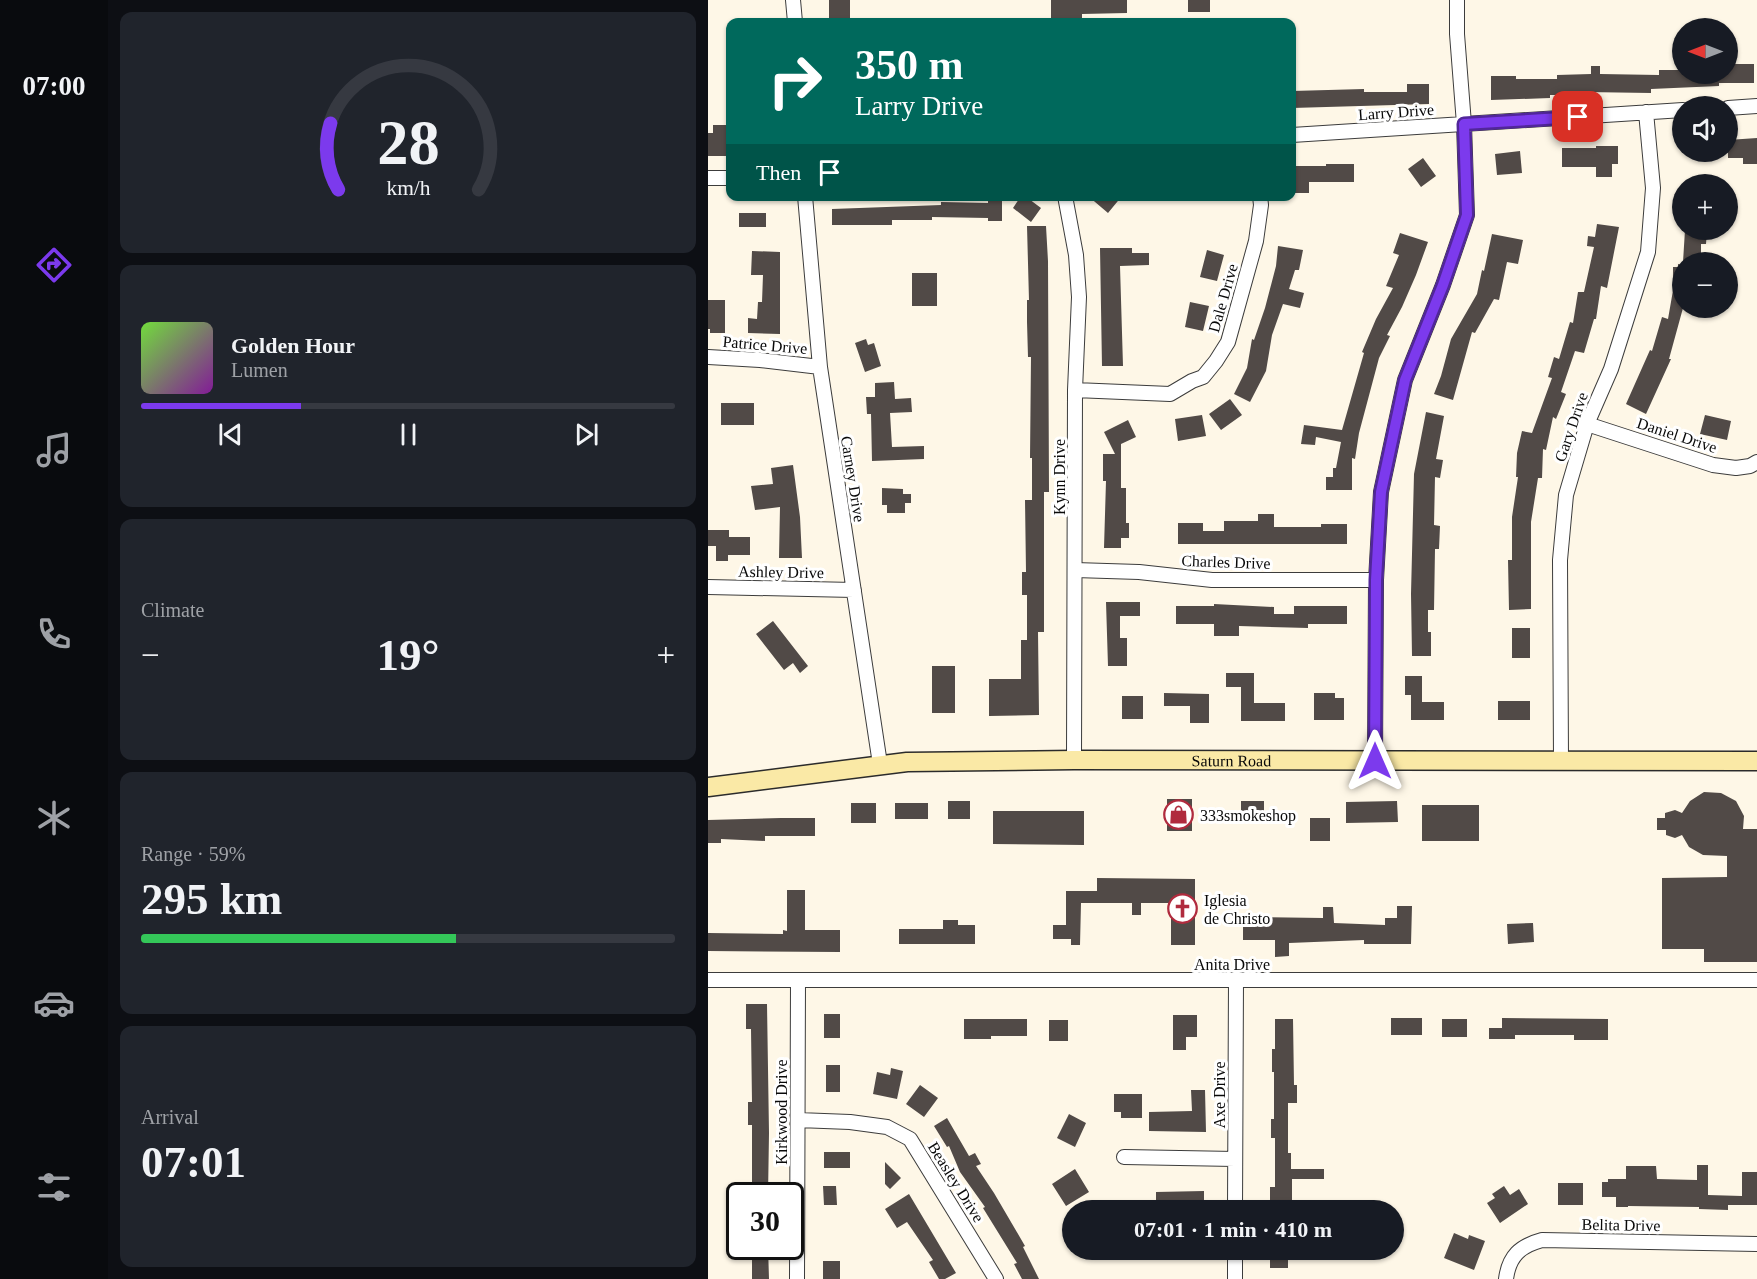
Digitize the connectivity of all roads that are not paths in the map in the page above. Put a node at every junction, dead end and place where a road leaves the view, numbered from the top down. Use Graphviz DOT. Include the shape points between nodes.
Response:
graph roads {
  1 [pos="793,0"];
  2 [pos="1457,0"];
  3 [pos="795,18"];
  4 [pos="1757,106"];
  5 [pos="1738,107"];
  6 [pos="1672,111"];
  7 [pos="1646,112"];
  8 [pos="1464,124"];
  9 [pos="1296,135"];
  10 [pos="708,178"];
  11 [pos="726,178"];
  12 [pos="805,201"];
  13 [pos="1066,201"];
  14 [pos="1261,201"];
  15 [pos="708,357"];
  16 [pos="820,367"];
  17 [pos="1075,390"];
  18 [pos="1587,424"];
  19 [pos="1757,462"];
  20 [pos="1075,570"];
  21 [pos="1376,580"];
  22 [pos="708,587"];
  23 [pos="854,590"];
  24 [pos="1074,760"];
  25 [pos="1375,761"];
  26 [pos="1561,761"];
  27 [pos="1757,761"];
  28 [pos="880,764"];
  29 [pos="708,787"];
  30 [pos="708,980"];
  31 [pos="1236,980"];
  32 [pos="1757,980"];
  33 [pos="798,981"];
  34 [pos="798,1120"];
  35 [pos="1124,1157"];
  36 [pos="1235,1159"];
  37 [pos="1235,1200"];
  38 [pos="1757,1244"];
  39 [pos="1235,1260"];
  40 [pos="1506,1278"];
  41 [pos="797,1279"];
  42 [pos="996,1279"];
  43 [pos="1235,1279"];
  1 -- 3 [label="street"];
  2 -- 8 [label="street"];
  4 -- 5 [label="street"];
  6 -- 7 [label="street, Larry Drive"];
  7 -- 8 [label="street, Larry Drive"];
  7 -- 18 [label="street, Gary Drive" via="1653,188 1648,252 1611,369"];
  8 -- 9 [label="street, Larry Drive"];
  8 -- 21 [label="street" via="1467,215 1405,380 1381,492"];
  10 -- 11 [label="street"];
  12 -- 16 [label="street, Carney Drive"];
  13 -- 17 [label="street, Kynn Drive" via="1079,297"];
  14 -- 17 [label="street, Dale Drive" via="1256,241 1228,342 1203,376 1170,394"];
  15 -- 16 [label="street, Patrice Drive"];
  16 -- 23 [label="street, Carney Drive"];
  17 -- 20 [label="street, Kynn Drive"];
  18 -- 19 [label="street, Daniel Drive" via="1713,465 1736,468"];
  18 -- 26 [label="street, Gary Drive" via="1566,495 1560,560"];
  20 -- 21 [label="street, Charles Drive" via="1212,580"];
  20 -- 24 [label="street, Kynn Drive"];
  21 -- 25 [label="street"];
  22 -- 23 [label="street, Ashley Drive"];
  23 -- 28 [label="street, Carney Drive"];
  24 -- 25 [label="street, Saturn Road"];
  24 -- 28 [label="street, Saturn Road"];
  25 -- 26 [label="street, Saturn Road"];
  26 -- 27 [label="street, Saturn Road"];
  28 -- 29 [label="street, Saturn Road"];
  30 -- 33 [label="street, Anita Drive"];
  31 -- 32 [label="street, Anita Drive"];
  31 -- 33 [label="street, Anita Drive"];
  31 -- 36 [label="street, Axe Drive"];
  33 -- 34 [label="street, Kirkwood Drive"];
  34 -- 41 [label="street, Kirkwood Drive"];
  34 -- 42 [label="street, Beasley Drive" via="886,1127 910,1139"];
  35 -- 36 [label="street"];
  36 -- 37 [label="street, Axe Drive"];
  38 -- 40 [label="street, Belita Drive" via="1542,1240 1527,1244 1516,1254 1508,1264"];
  39 -- 43 [label="street"];
}
